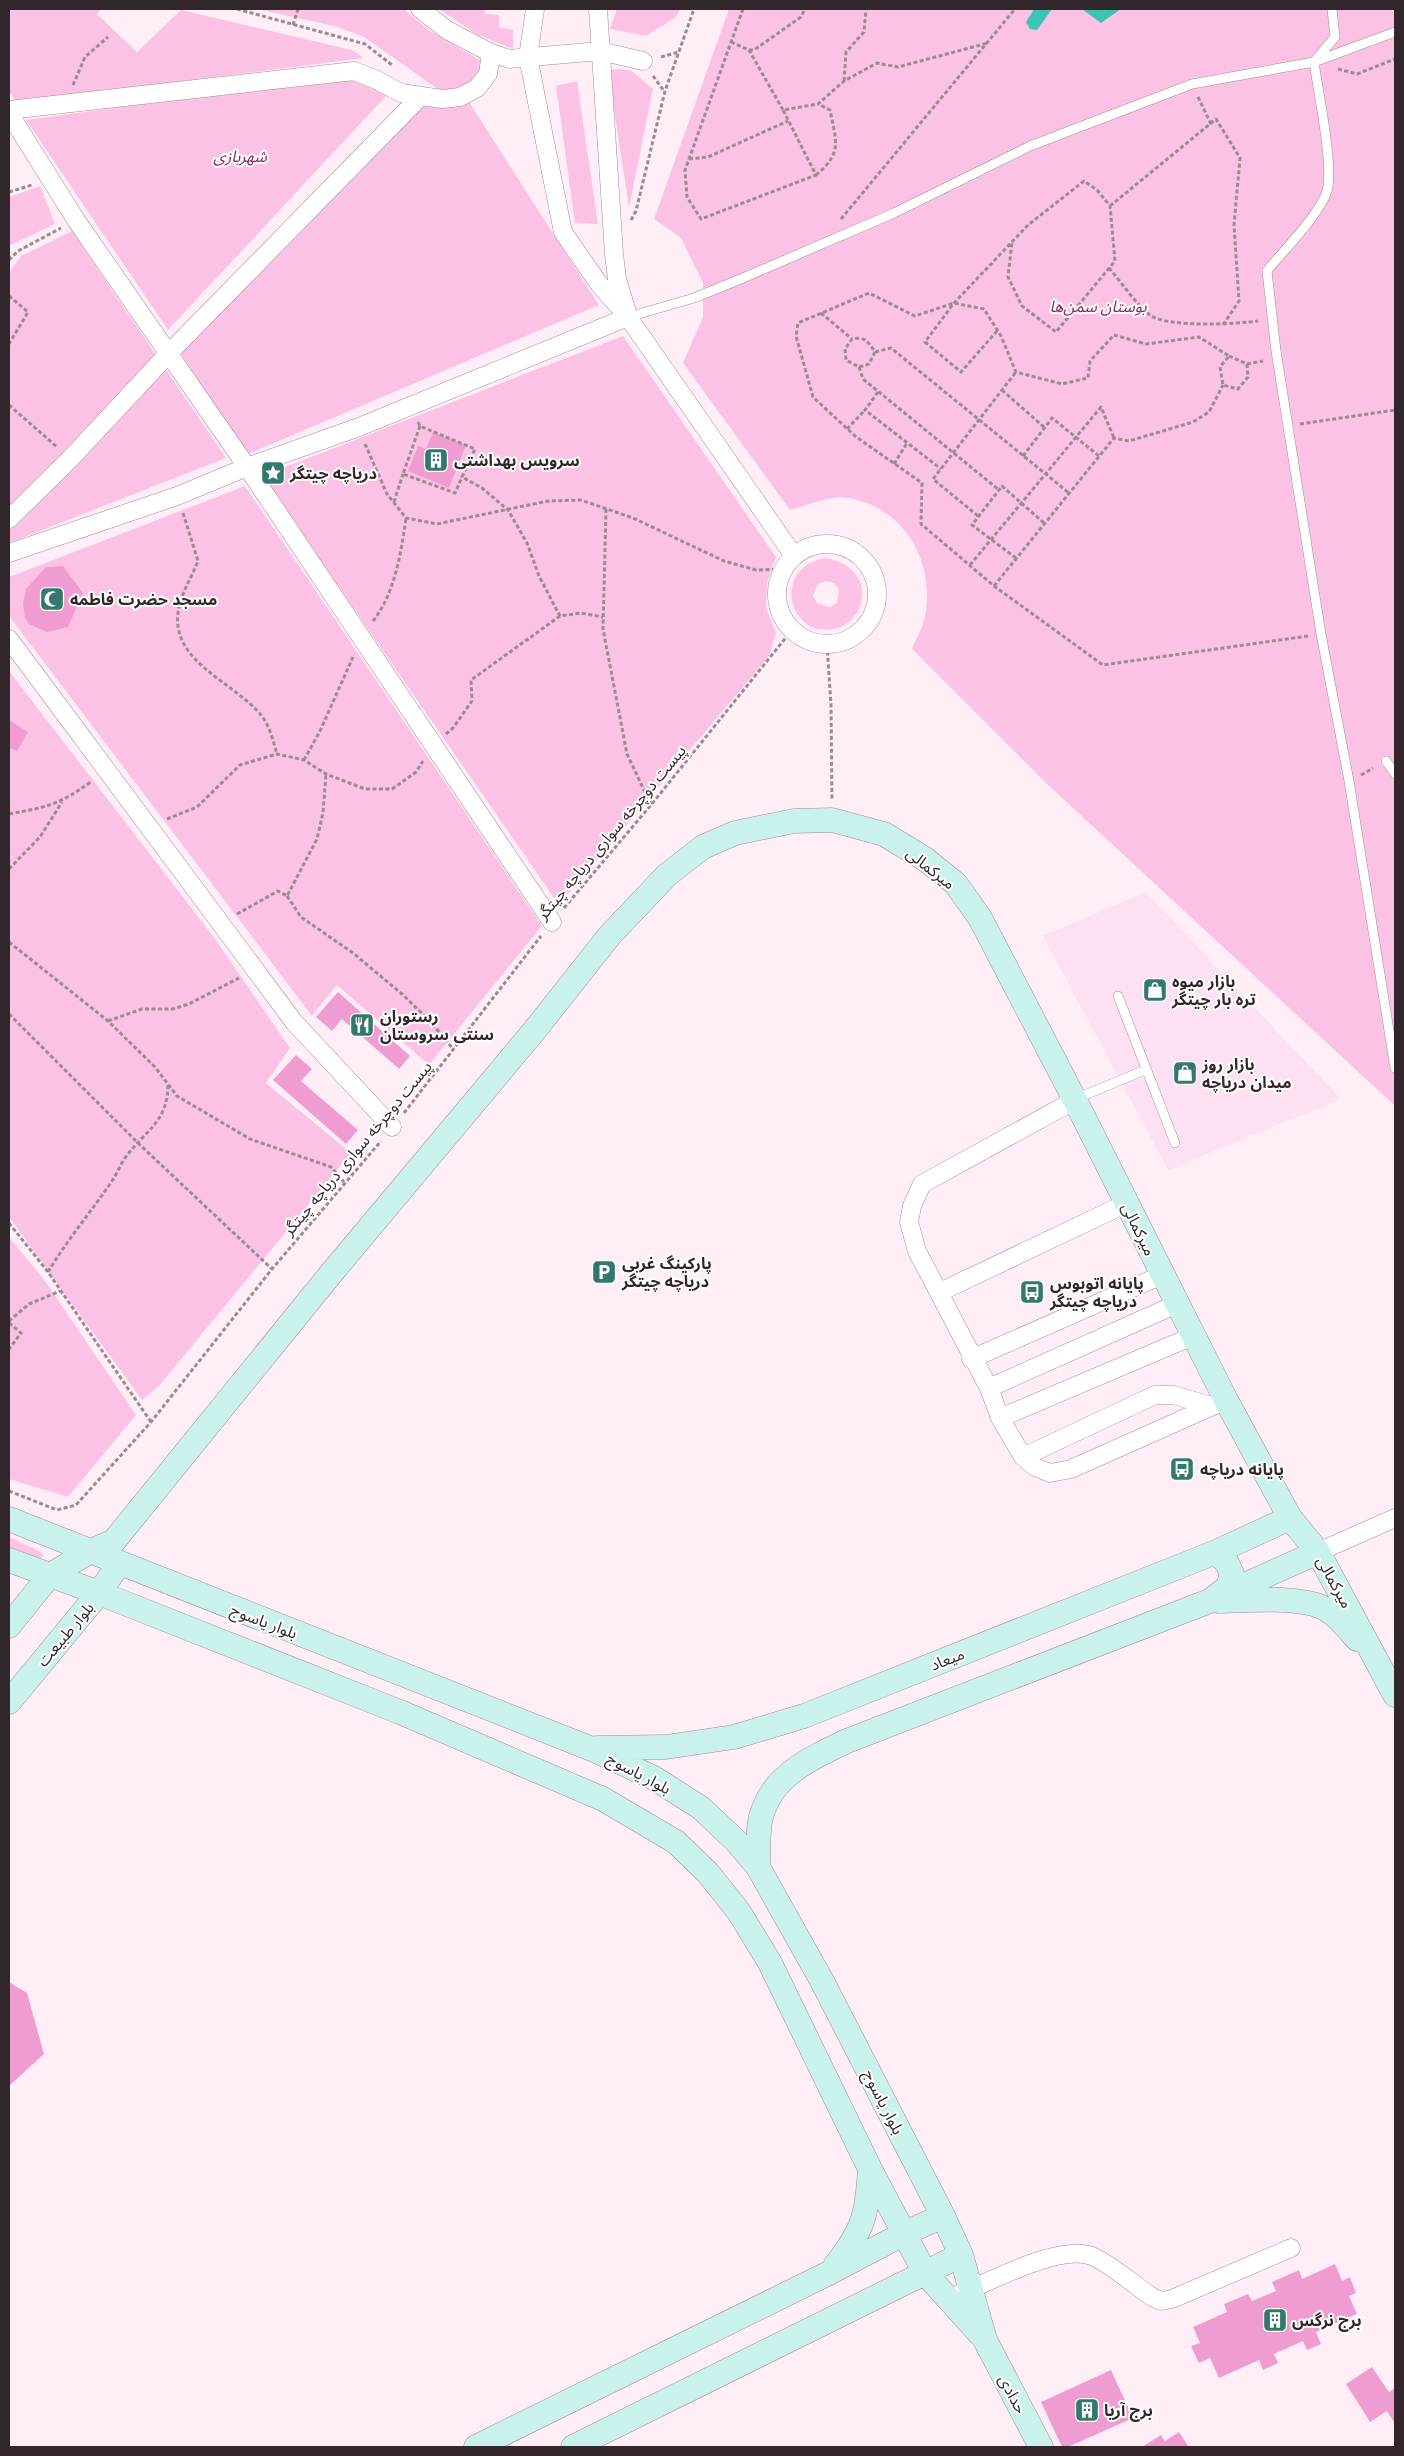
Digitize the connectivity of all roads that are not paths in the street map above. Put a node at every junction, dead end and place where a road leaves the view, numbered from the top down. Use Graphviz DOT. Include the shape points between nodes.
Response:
graph roads {
  1 [pos="420,9"];
  2 [pos="535,9"];
  3 [pos="598,9"];
  4 [pos="1332,9"];
  5 [pos="1395,32"];
  6 [pos="600,51"];
  7 [pos="490,53"];
  8 [pos="528,57"];
  9 [pos="643,62"];
  10 [pos="1314,62"];
  11 [pos="420,97"];
  12 [pos="9,111"];
  13 [pos="628,317"];
  14 [pos="169,353"];
  15 [pos="247,467"];
  16 [pos="9,520"];
  17 [pos="9,553"];
  18 [pos="788,562"];
  19 [pos="9,639"];
  20 [pos="1386,761"];
  21 [pos="1395,774"];
  22 [pos="552,922"];
  23 [pos="1118,996"];
  24 [pos="1395,1068"];
  25 [pos="1146,1070"];
  26 [pos="1075,1100"];
  27 [pos="392,1127"];
  28 [pos="1175,1143"];
  29 [pos="1127,1203"];
  30 [pos="1162,1276"];
  31 [pos="940,1292"];
  32 [pos="1177,1304"];
  33 [pos="1193,1336"];
  34 [pos="971,1359"];
  35 [pos="989,1388"];
  36 [pos="1218,1403"];
  37 [pos="1000,1418"];
  38 [pos="1023,1457"];
  39 [pos="1290,1518"];
  40 [pos="1395,1518"];
  41 [pos="9,1520"];
  42 [pos="89,1552"];
  43 [pos="1216,1552"];
  44 [pos="1318,1552"];
  45 [pos="117,1553"];
  46 [pos="9,1560"];
  47 [pos="50,1575"];
  48 [pos="99,1593"];
  49 [pos="1207,1602"];
  50 [pos="9,1626"];
  51 [pos="1383,1670"];
  52 [pos="1395,1694"];
  53 [pos="9,1702"];
  54 [pos="592,1748"];
  55 [pos="758,1867"];
  56 [pos="870,2169"];
  57 [pos="943,2216"];
  58 [pos="904,2233"];
  59 [pos="1292,2248"];
  60 [pos="961,2255"];
  61 [pos="831,2272"];
  62 [pos="926,2273"];
  63 [pos="971,2289"];
  64 [pos="949,2298"];
  65 [pos="985,2340"];
  66 [pos="476,2447"];
  67 [pos="573,2447"];
  68 [pos="1041,2447"];
  1 -- 7 [label="street" via="447,30"];
  2 -- 8 [label="street"];
  3 -- 6 [label="street"];
  4 -- 10 [label="lane" via="1335,37"];
  5 -- 10 [label="lane"];
  6 -- 8 [label="street"];
  6 -- 9 [label="street"];
  6 -- 13 [label="street" via="614,254"];
  7 -- 8 [label="street" via="509,59"];
  7 -- 11 [label="street" via="488,74 477,88 460,97"];
  8 -- 13 [label="street" via="563,232 599,284"];
  10 -- 13 [label="lane" via="1192,84 1030,146 894,213 694,298"];
  10 -- 24 [label="lane" via="1329,172 1326,192 1316,211 1267,271 1320,634 1349,781"];
  11 -- 12 [label="street" via="401,93 354,71"];
  11 -- 14 [label="street"];
  12 -- 14 [label="street" via="76,220"];
  13 -- 15 [label="street" via="359,428"];
  13 -- 18 [label="street"];
  14 -- 15 [label="street"];
  14 -- 16 [label="street"];
  15 -- 17 [label="street" via="177,496"];
  15 -- 22 [label="street"];
  18 -- 18 [label="street" via="807,547 823,544 839,545 854,551 874,576 875,608 868,623 843,642 827,644 808,640 792,630 782,617 777,602 777,585"];
  19 -- 27 [label="street" via="294,1022"];
  20 -- 21 [label="lane"];
  23 -- 25 [label="lane"];
  25 -- 26 [label="lane"];
  25 -- 28 [label="lane"];
  26 -- 29 [label="street, میرکمالی"];
  26 -- 31 [label="street" via="922,1184 909,1222 917,1252"];
  26 -- 45 [label="street, میرکمالی" via="980,918 956,884 925,859 884,834 832,820 794,822 735,833 703,847 667,875 610,935 534,1031 335,1268"];
  29 -- 30 [label="street, میرکمالی"];
  29 -- 31 [label="street"];
  30 -- 32 [label="street, میرکمالی"];
  30 -- 34 [label="street"];
  31 -- 34 [label="street"];
  32 -- 33 [label="street, میرکمالی"];
  32 -- 35 [label="street"];
  33 -- 36 [label="street, میرکمالی"];
  33 -- 37 [label="street"];
  34 -- 35 [label="street"];
  35 -- 37 [label="street"];
  36 -- 38 [label="street" via="1155,1395"];
  36 -- 38 [label="street" via="1071,1469 1050,1473 1035,1468"];
  36 -- 39 [label="street, میرکمالی"];
  37 -- 38 [label="street"];
  39 -- 43 [label="street, میعاد"];
  39 -- 44 [label="street, میرکمالی"];
  40 -- 44 [label="street"];
  41 -- 42 [label="street"];
  42 -- 45 [label="street"];
  42 -- 47 [label="street"];
  43 -- 49 [label="street" via="1232,1574 1228,1587"];
  43 -- 54 [label="street, میعاد" via="804,1716 734,1737 666,1748"];
  44 -- 49 [label="street"];
  44 -- 51 [label="street, میرکمالی"];
  45 -- 48 [label="street, بلوار طبیعت"];
  45 -- 54 [label="street, بلوار یاسوج"];
  46 -- 47 [label="street"];
  47 -- 48 [label="street"];
  47 -- 50 [label="street"];
  48 -- 53 [label="street, بلوار طبیعت"];
  48 -- 56 [label="street" via="400,1712 603,1799 676,1842 708,1873 739,1912 770,1964"];
  49 -- 51 [label="street" via="1270,1600 1319,1606 1339,1618"];
  49 -- 55 [label="street" via="808,1759 770,1794 761,1818"];
  51 -- 52 [label="street, میرکمالی"];
  54 -- 55 [label="street, بلوار یاسوج" via="654,1778 701,1808"];
  55 -- 57 [label="street, بلوار یاسوج" via="822,1981"];
  56 -- 58 [label="street"];
  56 -- 61 [label="street" via="868,2207 861,2226"];
  57 -- 58 [label="street"];
  57 -- 60 [label="street, بلوار یاسوج"];
  58 -- 61 [label="street"];
  58 -- 62 [label="street"];
  59 -- 63 [label="street" via="1161,2301 1091,2256 1063,2255 1015,2268"];
  60 -- 62 [label="street"];
  60 -- 63 [label="street, بلوار یاسوج"];
  61 -- 66 [label="street"];
  62 -- 64 [label="street"];
  62 -- 67 [label="street"];
  63 -- 64 [label="street"];
  63 -- 65 [label="street, بلوار یاسوج"];
  64 -- 65 [label="street"];
  65 -- 68 [label="street, حدادی"];
}
